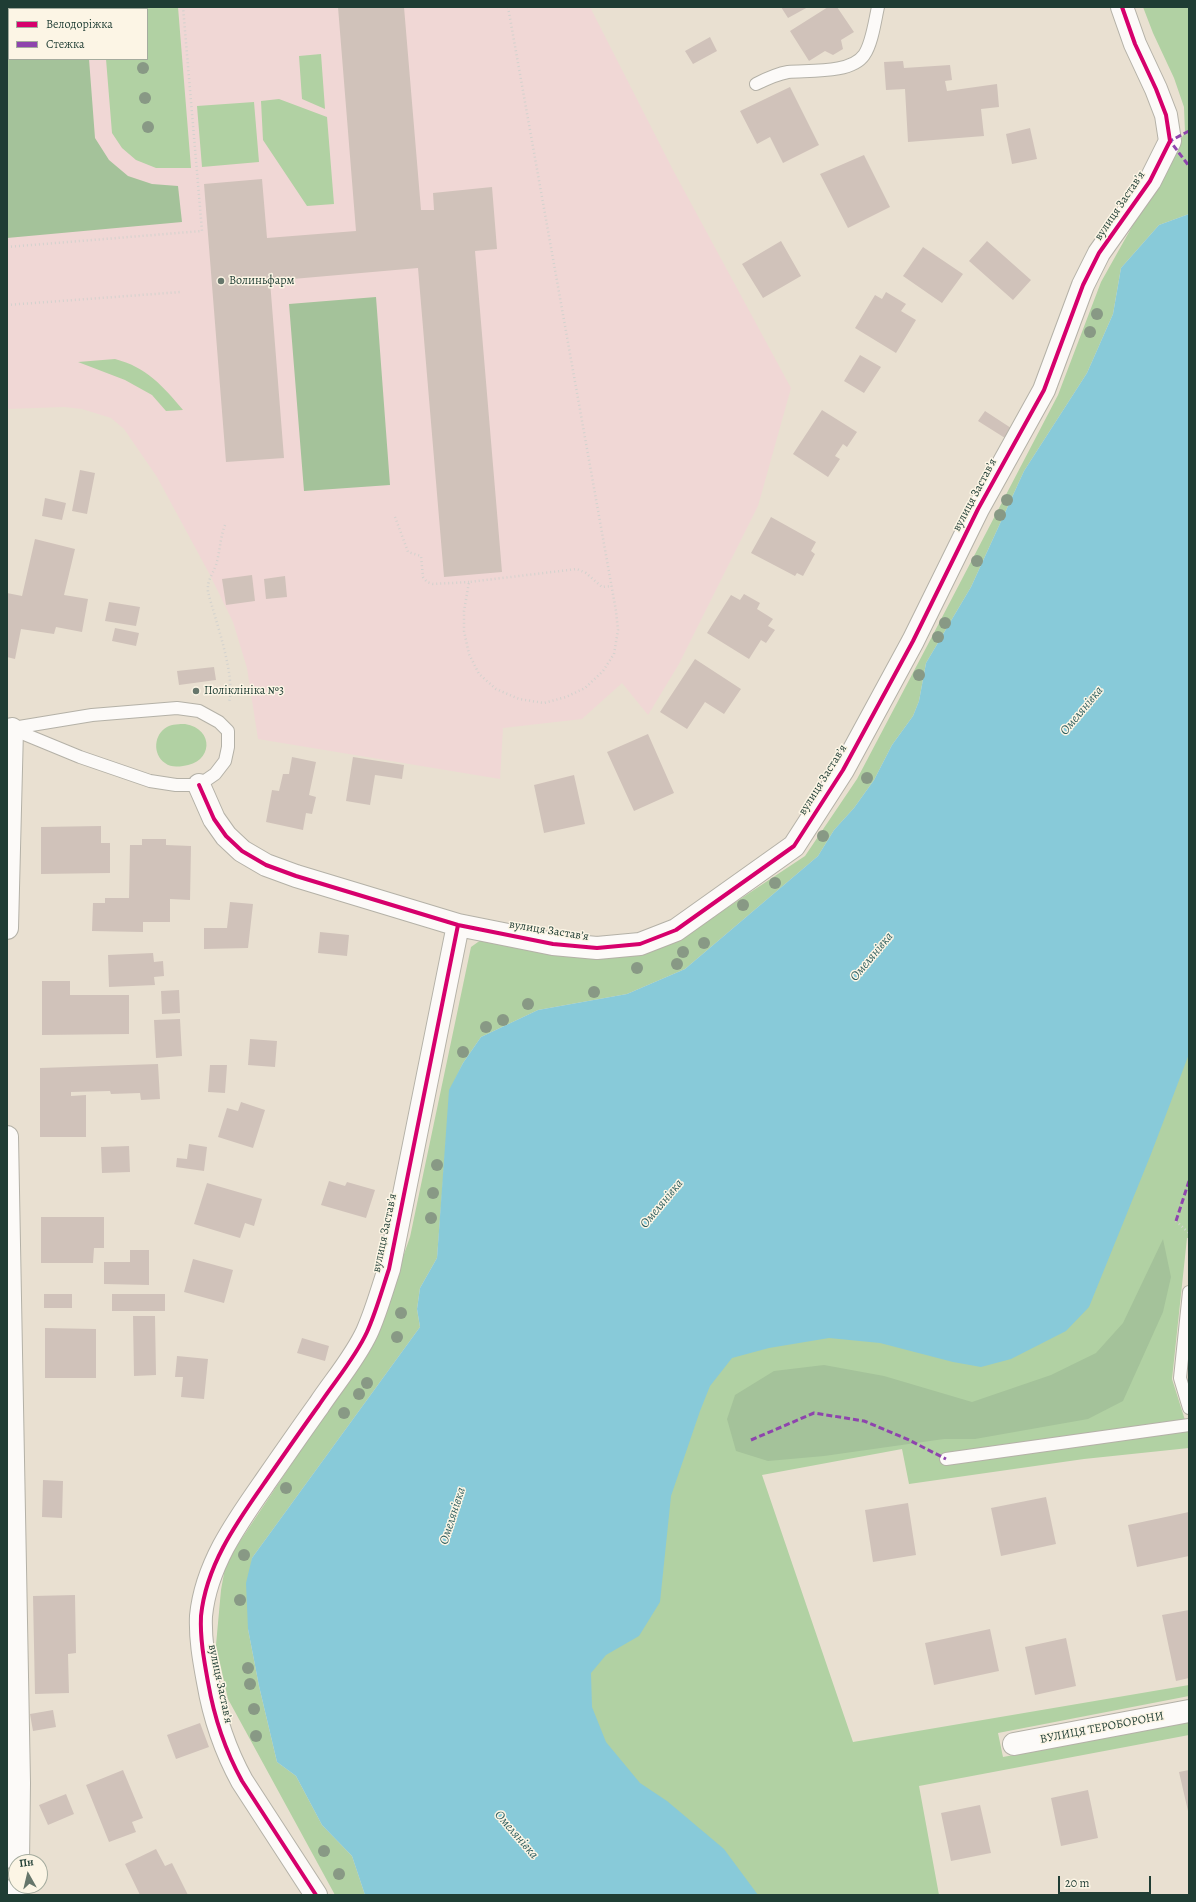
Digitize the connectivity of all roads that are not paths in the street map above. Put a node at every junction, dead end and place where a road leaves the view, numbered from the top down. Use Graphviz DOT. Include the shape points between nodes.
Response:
graph roads {
  1 [pos="878,7"];
  2 [pos="1122,7"];
  3 [pos="756,84"];
  4 [pos="9,729"];
  5 [pos="199,785"];
  6 [pos="458,924"];
  7 [pos="7,928"];
  8 [pos="7,1137"];
  9 [pos="8,1173"];
  10 [pos="1189,1292"];
  11 [pos="1189,1408"];
  12 [pos="1189,1425"];
  13 [pos="946,1459"];
  14 [pos="1189,1711"];
  15 [pos="1014,1744"];
  16 [pos="18,1854"];
  17 [pos="316,1895"];
  1 -- 3 [label="lane" via="868,47 856,62 814,72 788,72"];
  2 -- 6 [label="street, вулиця Заставʼя" via="1166,115 1170,141 1150,182 1096,259 1083,285 1044,390 978,509 913,641 843,770 794,846 676,930 640,944 597,948 552,944"];
  4 -- 5 [label="lane" via="150,781"];
  4 -- 5 [label="lane" via="92,715 177,708 199,711 219,722 228,731 225,762 215,774"];
  4 -- 7 [label="street"];
  5 -- 6 [label="street" via="214,819 226,836 242,851 266,864 296,876"];
  6 -- 17 [label="street, вулиця Заставʼя" via="389,1269 367,1333 242,1515 217,1558 206,1591 202,1616 201,1645 212,1704 231,1762"];
  8 -- 9 [label="street"];
  9 -- 16 [label="street" via="19,1775"];
  10 -- 11 [label="lane" via="1180,1378"];
  12 -- 13 [label="lane"];
  14 -- 15 [label="street, ВУЛИЦЯ ТЕРОБОРОНИ"];
}
